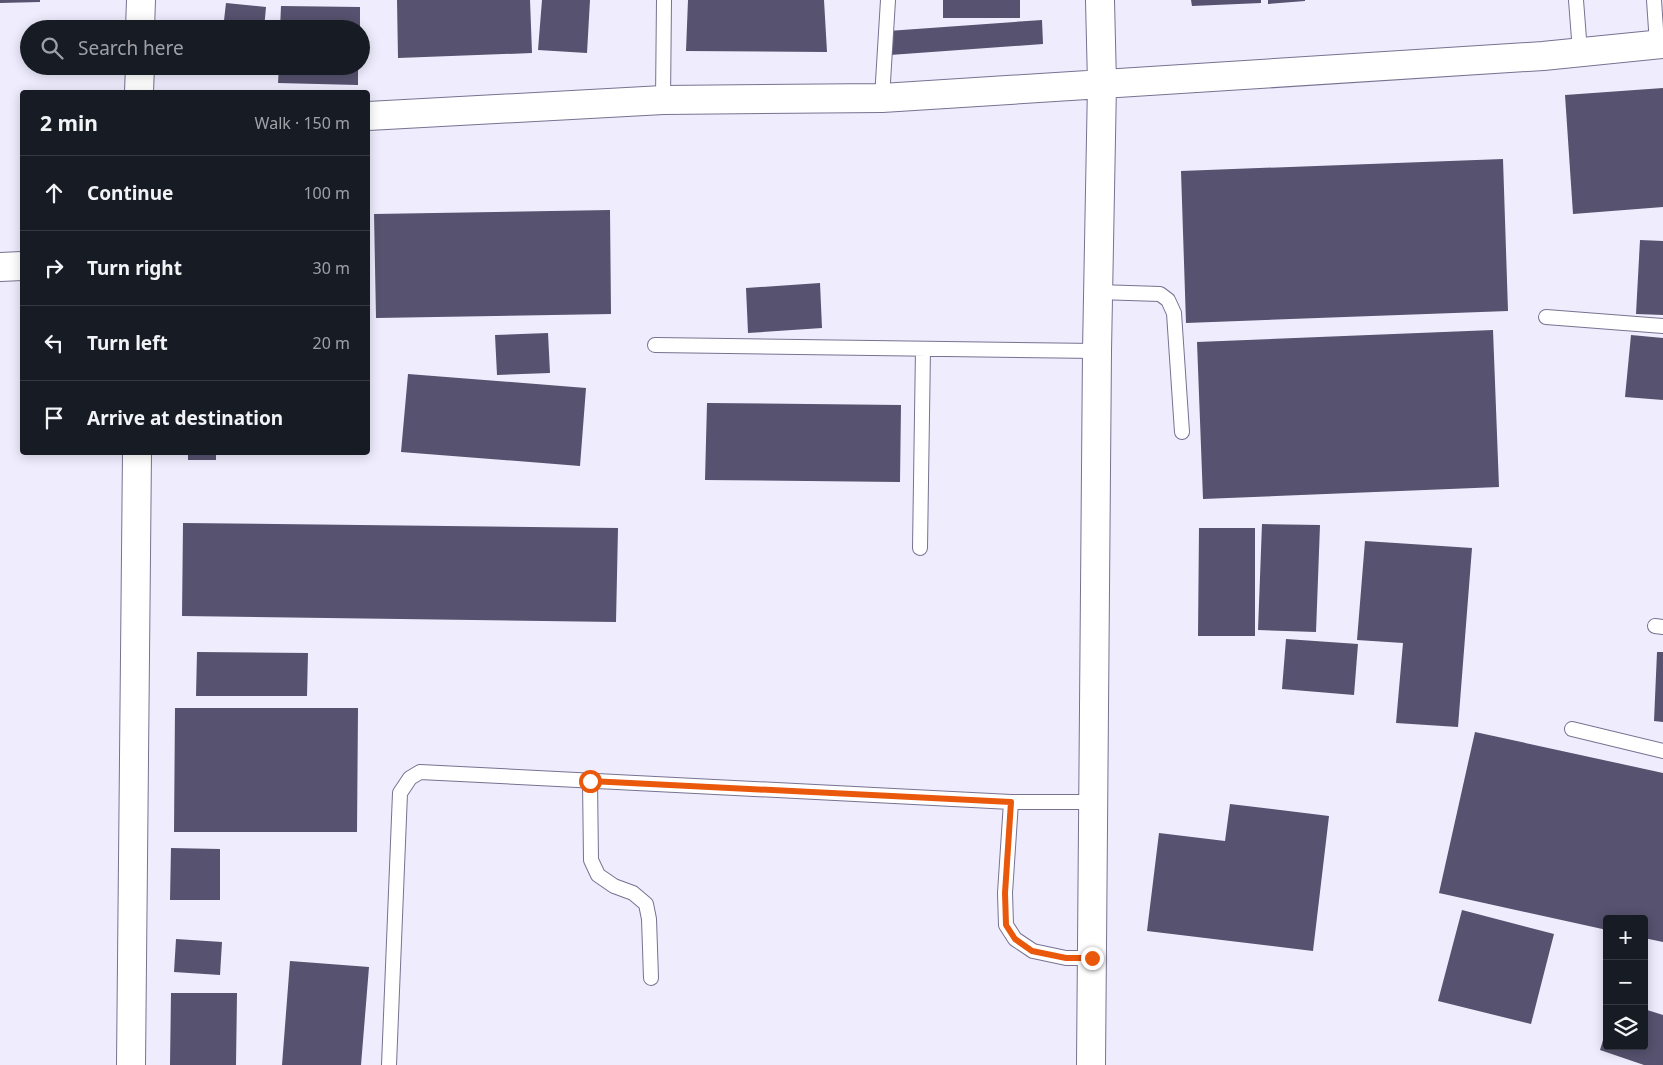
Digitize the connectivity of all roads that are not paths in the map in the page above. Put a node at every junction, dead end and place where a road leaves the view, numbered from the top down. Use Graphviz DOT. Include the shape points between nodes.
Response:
graph roads {
  1 [pos="141,0"];
  2 [pos="664,0"];
  3 [pos="888,0"];
  4 [pos="1100,0"];
  5 [pos="1576,0"];
  6 [pos="1654,0"];
  7 [pos="140,20"];
  8 [pos="1660,44"];
  9 [pos="1580,52"];
  10 [pos="140,75"];
  11 [pos="1102,84"];
  12 [pos="139,90"];
  13 [pos="882,98"];
  14 [pos="663,100"];
  15 [pos="370,116"];
  16 [pos="20,266"];
  17 [pos="0,267"];
  18 [pos="1098,292"];
  19 [pos="1546,318"];
  20 [pos="1663,326"];
  21 [pos="655,345"];
  22 [pos="923,349"];
  23 [pos="1096,351"];
  24 [pos="1182,432"];
  25 [pos="137,455"];
  26 [pos="920,548"];
  27 [pos="1572,729"];
  28 [pos="1663,752"];
  29 [pos="590,781"];
  30 [pos="1011,802"];
  31 [pos="1093,802"];
  32 [pos="1092,958"];
  33 [pos="650,978"];
  34 [pos="131,1065"];
  35 [pos="389,1065"];
  36 [pos="1091,1065"];
  1 -- 7 [label="street"];
  2 -- 14 [label="lane"];
  3 -- 13 [label="lane"];
  4 -- 11 [label="street"];
  5 -- 9 [label="lane"];
  6 -- 8 [label="lane"];
  8 -- 9 [label="street"];
  9 -- 11 [label="street"];
  10 -- 12 [label="street"];
  11 -- 13 [label="street"];
  11 -- 18 [label="street"];
  13 -- 14 [label="street"];
  14 -- 15 [label="street"];
  16 -- 17 [label="street"];
  18 -- 23 [label="street"];
  18 -- 24 [label="lane" via="1160,294 1168,300 1174,313"];
  19 -- 20 [label="lane"];
  21 -- 22 [label="lane"];
  22 -- 23 [label="lane"];
  22 -- 26 [label="lane"];
  23 -- 31 [label="street"];
  25 -- 34 [label="street"];
  27 -- 28 [label="lane"];
  29 -- 30 [label="lane"];
  29 -- 33 [label="lane" via="591,860 598,875 633,893 646,904"];
  29 -- 35 [label="lane" via="420,772 410,778 400,793"];
  30 -- 31 [label="lane"];
  30 -- 32 [label="lane" via="1006,925 1015,939 1032,951 1066,958"];
  31 -- 32 [label="street"];
  32 -- 36 [label="street"];
}
